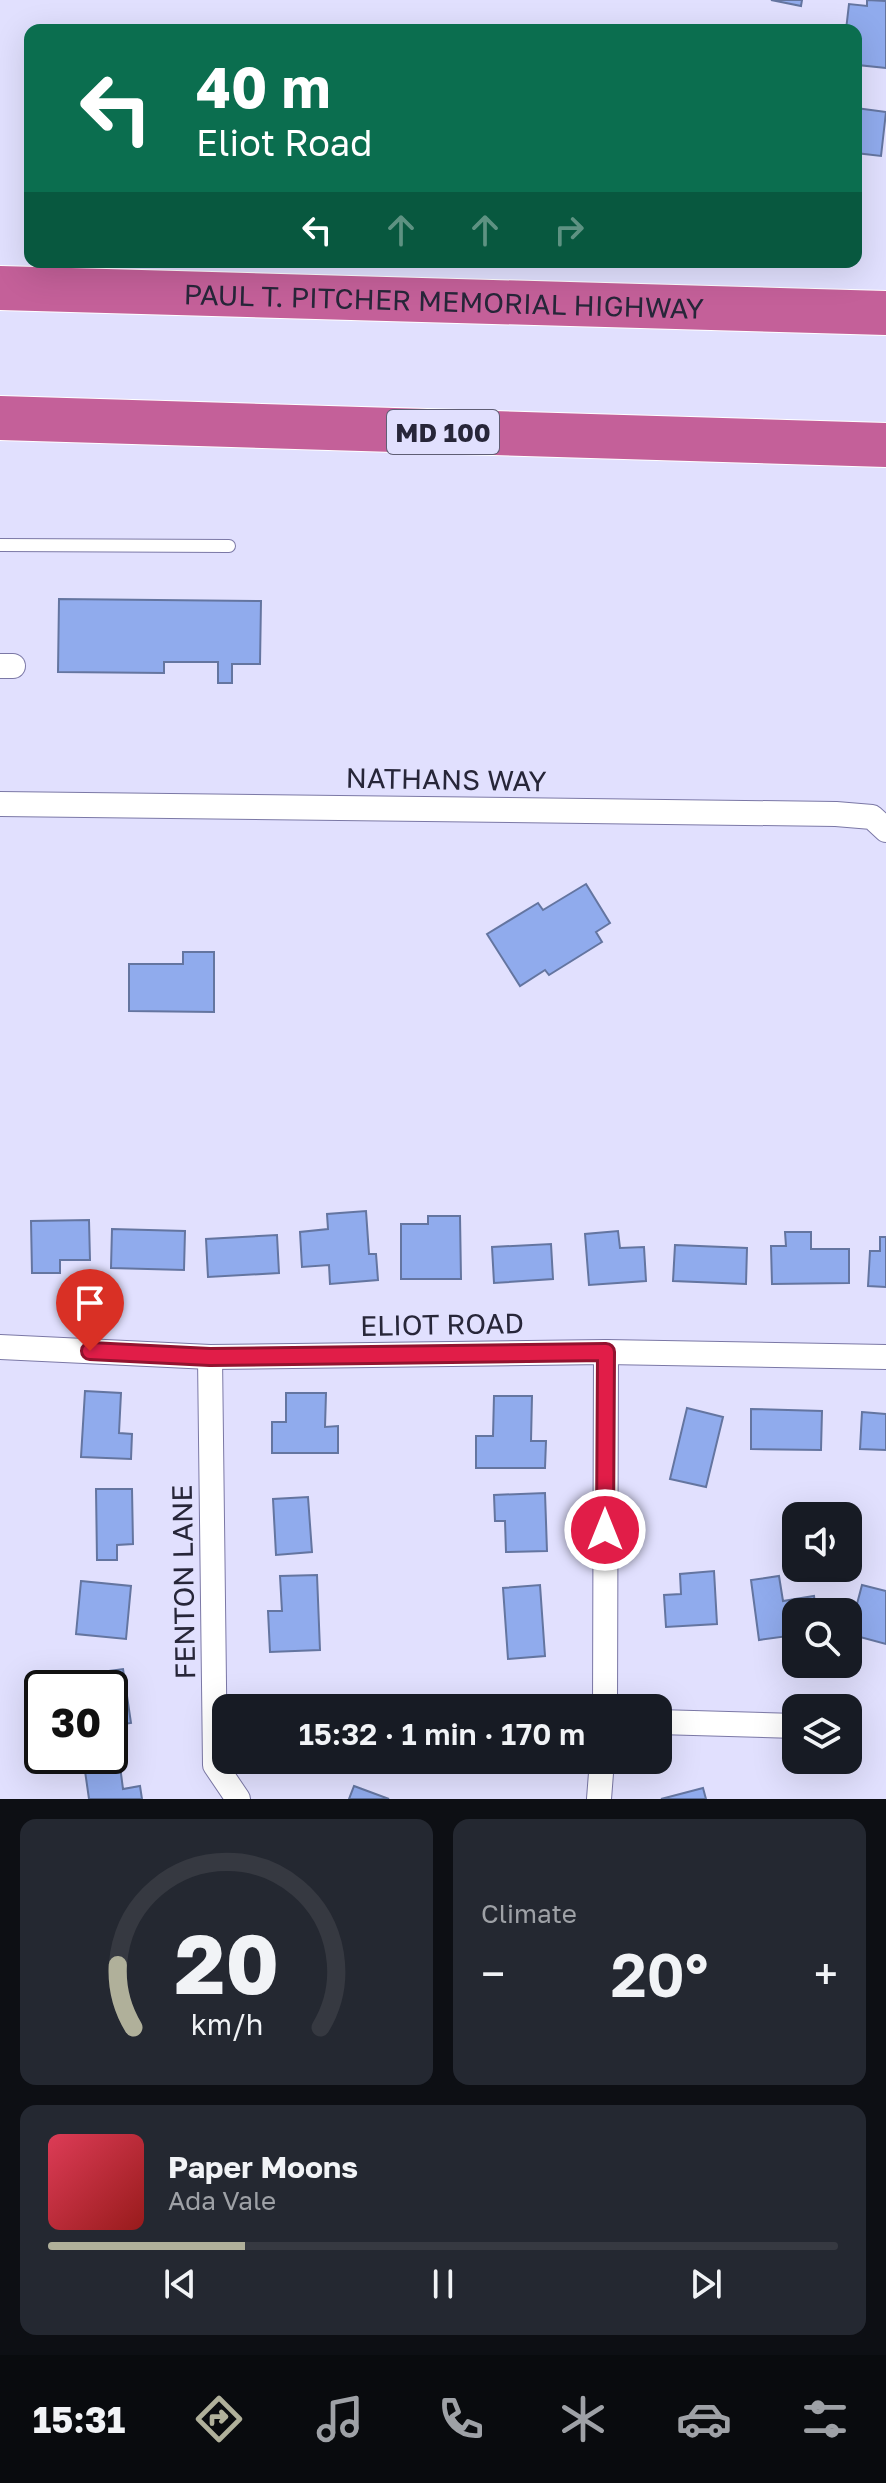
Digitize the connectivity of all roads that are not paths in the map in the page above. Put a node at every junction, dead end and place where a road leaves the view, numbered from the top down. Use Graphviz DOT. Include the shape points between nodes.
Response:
graph roads {
  1 [pos="0,288"];
  2 [pos="114,291"];
  3 [pos="886,292"];
  4 [pos="886,313"];
  5 [pos="0,418"];
  6 [pos="886,445"];
  7 [pos="0,545"];
  8 [pos="229,546"];
  9 [pos="0,804"];
  10 [pos="886,830"];
  11 [pos="0,1347"];
  12 [pos="606,1352"];
  13 [pos="210,1357"];
  14 [pos="886,1357"];
  15 [pos="605,1694"];
  16 [pos="672,1722"];
  17 [pos="782,1726"];
  18 [pos="601,1774"];
  19 [pos="238,1799"];
  20 [pos="599,1799"];
  1 -- 2 [label="highway, PAUL T. PITCHER MEMORIAL HIGHWAY"];
  2 -- 3 [label="highway"];
  2 -- 4 [label="highway, PAUL T. PITCHER MEMORIAL HIGHWAY"];
  5 -- 6 [label="highway, MD 100"];
  7 -- 8 [label="lane"];
  9 -- 10 [label="street, NATHANS WAY" via="836,814 872,817"];
  11 -- 13 [label="street, ELIOT ROAD"];
  12 -- 13 [label="street, ELIOT ROAD"];
  12 -- 14 [label="street, ELIOT ROAD"];
  12 -- 15 [label="street"];
  13 -- 19 [label="street, FENTON LANE" via="215,1765"];
  16 -- 17 [label="street"];
  18 -- 20 [label="street"];
}
